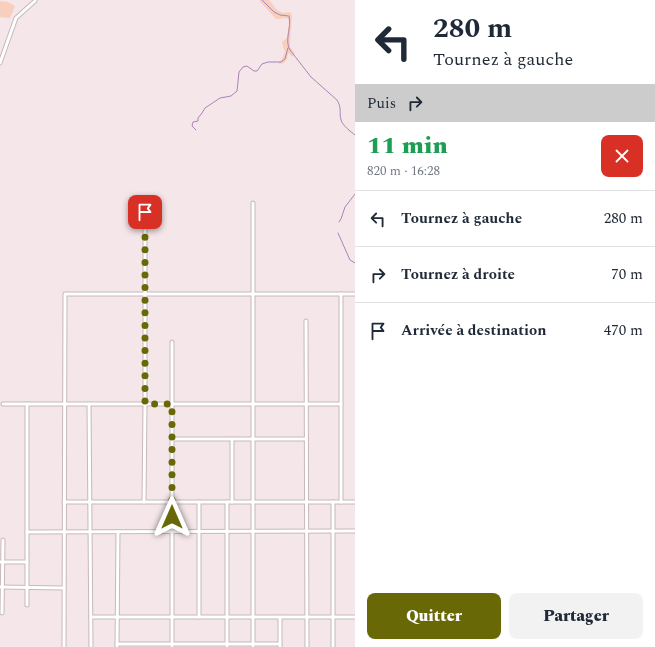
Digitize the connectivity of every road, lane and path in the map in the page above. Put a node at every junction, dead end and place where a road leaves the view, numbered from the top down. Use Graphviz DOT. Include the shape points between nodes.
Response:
graph roads {
  1 [pos="35,0"];
  2 [pos="0,63"];
  3 [pos="145,202"];
  4 [pos="253,203"];
  5 [pos="145,294"];
  6 [pos="253,294"];
  7 [pos="341,294"];
  8 [pos="355,294"];
  9 [pos="306,321"];
  10 [pos="172,342"];
  11 [pos="4,404"];
  12 [pos="27,404"];
  13 [pos="65,404"];
  14 [pos="89,404"];
  15 [pos="145,404"];
  16 [pos="172,404"];
  17 [pos="253,404"];
  18 [pos="306,404"];
  19 [pos="341,404"];
  20 [pos="172,439"];
  21 [pos="232,439"];
  22 [pos="253,439"];
  23 [pos="306,439"];
  24 [pos="64,502"];
  25 [pos="91,502"];
  26 [pos="144,502"];
  27 [pos="172,502"];
  28 [pos="199,502"];
  29 [pos="227,502"];
  30 [pos="232,502"];
  31 [pos="253,502"];
  32 [pos="306,502"];
  33 [pos="333,502"];
  34 [pos="341,502"];
  35 [pos="355,502"];
  36 [pos="355,531"];
  37 [pos="27,532"];
  38 [pos="64,532"];
  39 [pos="91,532"];
  40 [pos="118,532"];
  41 [pos="172,532"];
  42 [pos="199,532"];
  43 [pos="227,532"];
  44 [pos="253,532"];
  45 [pos="307,532"];
  46 [pos="333,532"];
  47 [pos="3,540"];
  48 [pos="1,562"];
  49 [pos="27,562"];
  50 [pos="1,588"];
  51 [pos="27,588"];
  52 [pos="64,588"];
  53 [pos="27,605"];
  54 [pos="2,613"];
  55 [pos="117,617"];
  56 [pos="172,617"];
  57 [pos="199,617"];
  58 [pos="227,617"];
  59 [pos="253,617"];
  60 [pos="280,617"];
  61 [pos="307,617"];
  62 [pos="333,617"];
  63 [pos="355,617"];
  64 [pos="91,618"];
  65 [pos="117,646"];
  66 [pos="172,646"];
  67 [pos="201,646"];
  68 [pos="227,646"];
  69 [pos="253,646"];
  70 [pos="280,646"];
  71 [pos="64,647"];
  72 [pos="91,647"];
  73 [pos="307,647"];
  74 [pos="333,647"];
  1 -- 2 [label="street" via="16,18"];
  3 -- 5 [label="street"];
  4 -- 6 [label="street"];
  5 -- 6 [label="street"];
  5 -- 13 [label="street" via="65,294"];
  5 -- 15 [label="street"];
  6 -- 7 [label="street"];
  6 -- 17 [label="street"];
  7 -- 8 [label="street"];
  7 -- 19 [label="street"];
  9 -- 18 [label="street"];
  10 -- 16 [label="street"];
  11 -- 12 [label="street"];
  12 -- 13 [label="street"];
  12 -- 37 [label="street"];
  13 -- 14 [label="street"];
  13 -- 24 [label="street"];
  14 -- 15 [label="street"];
  14 -- 25 [label="street"];
  15 -- 16 [label="street"];
  15 -- 26 [label="street"];
  16 -- 17 [label="street"];
  16 -- 20 [label="street"];
  17 -- 18 [label="street"];
  17 -- 22 [label="street"];
  18 -- 19 [label="street"];
  18 -- 23 [label="street"];
  19 -- 34 [label="street"];
  20 -- 21 [label="street"];
  20 -- 27 [label="street"];
  21 -- 22 [label="street"];
  21 -- 30 [label="street"];
  22 -- 23 [label="street"];
  22 -- 31 [label="street"];
  23 -- 32 [label="street"];
  24 -- 25 [label="street"];
  24 -- 38 [label="street"];
  25 -- 26 [label="street"];
  25 -- 39 [label="street"];
  26 -- 27 [label="street"];
  27 -- 28 [label="street"];
  27 -- 41 [label="street"];
  28 -- 29 [label="street"];
  28 -- 42 [label="street"];
  29 -- 30 [label="street"];
  29 -- 43 [label="street"];
  30 -- 31 [label="street"];
  31 -- 32 [label="street"];
  31 -- 44 [label="street"];
  32 -- 33 [label="street"];
  32 -- 45 [label="street"];
  33 -- 34 [label="street"];
  33 -- 46 [label="street"];
  34 -- 35 [label="street"];
  36 -- 46 [label="street"];
  37 -- 38 [label="street"];
  37 -- 49 [label="street"];
  38 -- 39 [label="street"];
  38 -- 52 [label="street"];
  39 -- 40 [label="street"];
  39 -- 64 [label="street"];
  40 -- 41 [label="street"];
  40 -- 55 [label="street"];
  41 -- 42 [label="street"];
  41 -- 56 [label="street"];
  42 -- 43 [label="street"];
  42 -- 57 [label="street"];
  43 -- 44 [label="street"];
  43 -- 58 [label="street"];
  44 -- 45 [label="street"];
  44 -- 59 [label="street"];
  45 -- 46 [label="street"];
  45 -- 61 [label="street"];
  46 -- 62 [label="street"];
  47 -- 48 [label="street"];
  48 -- 49 [label="street"];
  48 -- 50 [label="street"];
  49 -- 51 [label="street"];
  50 -- 51 [label="street"];
  50 -- 54 [label="street"];
  51 -- 52 [label="street"];
  51 -- 53 [label="street"];
  52 -- 71 [label="street"];
  55 -- 56 [label="street"];
  55 -- 64 [label="street"];
  55 -- 65 [label="street"];
  56 -- 57 [label="street"];
  56 -- 66 [label="street"];
  57 -- 58 [label="street"];
  58 -- 59 [label="street"];
  58 -- 68 [label="street"];
  59 -- 60 [label="street"];
  59 -- 69 [label="street"];
  60 -- 61 [label="street"];
  60 -- 70 [label="street"];
  61 -- 62 [label="street"];
  61 -- 73 [label="street"];
  62 -- 63 [label="street"];
  62 -- 74 [label="street"];
  64 -- 72 [label="street"];
  65 -- 66 [label="street"];
  66 -- 67 [label="street"];
  67 -- 68 [label="street"];
  68 -- 69 [label="street"];
  69 -- 70 [label="street"];
}
